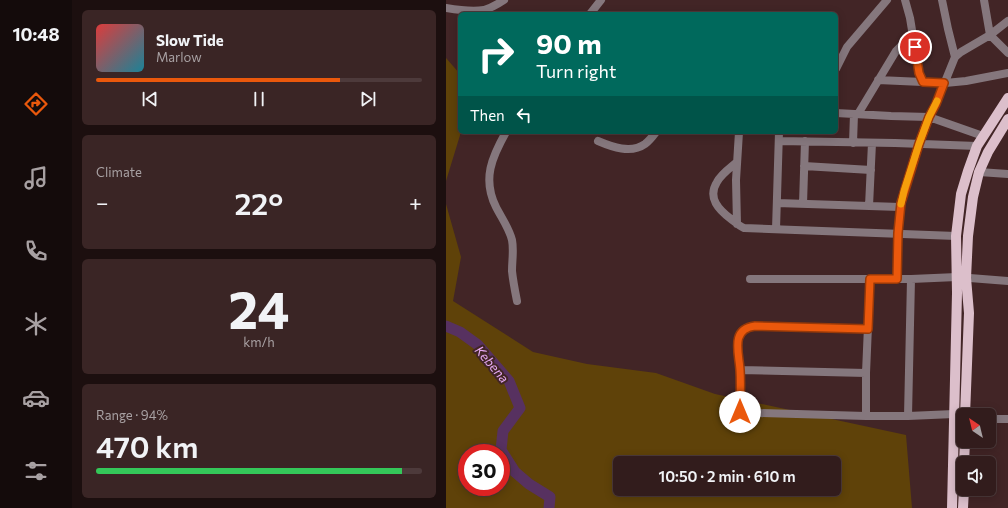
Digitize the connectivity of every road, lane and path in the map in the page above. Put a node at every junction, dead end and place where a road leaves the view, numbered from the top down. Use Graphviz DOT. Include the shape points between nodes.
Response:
graph roads {
  1 [pos="504,0"];
  2 [pos="601,0"];
  3 [pos="888,0"];
  4 [pos="905,0"];
  5 [pos="942,0"];
  6 [pos="984,0"];
  7 [pos="446,8"];
  8 [pos="592,12"];
  9 [pos="1008,21"];
  10 [pos="913,34"];
  11 [pos="990,35"];
  12 [pos="847,48"];
  13 [pos="838,53"];
  14 [pos="1008,53"];
  15 [pos="955,57"];
  16 [pos="838,65"];
  17 [pos="1008,74"];
  18 [pos="878,80"];
  19 [pos="923,82"];
  20 [pos="944,83"];
  21 [pos="1008,98"];
  22 [pos="838,113"];
  23 [pos="856,114"];
  24 [pos="929,117"];
  25 [pos="1008,120"];
  26 [pos="505,134"];
  27 [pos="654,134"];
  28 [pos="739,134"];
  29 [pos="779,134"];
  30 [pos="983,136"];
  31 [pos="598,141"];
  32 [pos="779,141"];
  33 [pos="805,142"];
  34 [pos="853,142"];
  35 [pos="872,143"];
  36 [pos="919,144"];
  37 [pos="977,146"];
  38 [pos="737,162"];
  39 [pos="804,166"];
  40 [pos="871,170"];
  41 [pos="979,172"];
  42 [pos="1008,174"];
  43 [pos="776,203"];
  44 [pos="803,204"];
  45 [pos="869,206"];
  46 [pos="900,207"];
  47 [pos="737,224"];
  48 [pos="776,229"];
  49 [pos="898,233"];
  50 [pos="956,236"];
  51 [pos="750,278"];
  52 [pos="961,278"];
  53 [pos="870,279"];
  54 [pos="897,279"];
  55 [pos="911,279"];
  56 [pos="1008,281"];
  57 [pos="517,301"];
  58 [pos="868,329"];
  59 [pos="740,370"];
  60 [pos="866,373"];
  61 [pos="965,408"];
  62 [pos="723,412"];
  63 [pos="740,412"];
  64 [pos="954,414"];
  65 [pos="866,416"];
  66 [pos="908,416"];
  67 [pos="996,419"];
  68 [pos="1008,419"];
  69 [pos="964,496"];
  70 [pos="952,508"];
  71 [pos="963,508"];
  1 -- 7 [label="street" via="484,10"];
  2 -- 8 [label="street"];
  3 -- 12 [label="street"];
  4 -- 10 [label="street"];
  5 -- 15 [label="street"];
  6 -- 11 [label="street"];
  9 -- 11 [label="street"];
  10 -- 18 [label="street" via="896,51"];
  10 -- 19 [label="street" via="919,73"];
  11 -- 14 [label="street"];
  11 -- 15 [label="street"];
  12 -- 13 [label="street"];
  12 -- 16 [label="street"];
  15 -- 20 [label="street"];
  17 -- 20 [label="street"];
  18 -- 19 [label="street"];
  18 -- 23 [label="street"];
  19 -- 20 [label="street"];
  20 -- 24 [label="street"];
  21 -- 30 [label="main road"];
  22 -- 23 [label="street"];
  23 -- 24 [label="street"];
  23 -- 34 [label="street"];
  24 -- 30 [label="street"];
  24 -- 36 [label="street"];
  25 -- 41 [label="main road"];
  26 -- 57 [label="street" via="493,159 488,183 512,239 512,272"];
  27 -- 31 [label="street" via="646,143 635,148 621,149"];
  28 -- 38 [label="street"];
  29 -- 32 [label="street"];
  30 -- 37 [label="main road"];
  32 -- 33 [label="street"];
  32 -- 43 [label="street"];
  33 -- 34 [label="street"];
  33 -- 39 [label="street"];
  34 -- 35 [label="street"];
  35 -- 36 [label="street"];
  35 -- 40 [label="street"];
  36 -- 37 [label="street"];
  36 -- 46 [label="street"];
  37 -- 50 [label="main road" via="961,194"];
  38 -- 47 [label="street"];
  38 -- 47 [label="street" via="716,182 713,192 717,206"];
  39 -- 40 [label="street"];
  39 -- 44 [label="street"];
  40 -- 45 [label="street"];
  41 -- 42 [label="street"];
  41 -- 52 [label="main road"];
  43 -- 44 [label="street"];
  43 -- 48 [label="street"];
  44 -- 45 [label="street"];
  45 -- 46 [label="street"];
  46 -- 49 [label="street"];
  47 -- 48 [label="street" via="744,228"];
  48 -- 49 [label="street"];
  49 -- 50 [label="street"];
  49 -- 54 [label="street"];
  50 -- 52 [label="main road"];
  51 -- 53 [label="street"];
  52 -- 55 [label="street"];
  52 -- 56 [label="street"];
  52 -- 61 [label="main road" via="969,313"];
  52 -- 64 [label="main road"];
  53 -- 54 [label="street"];
  53 -- 58 [label="street"];
  54 -- 55 [label="street"];
  55 -- 66 [label="street"];
  58 -- 59 [label="street" via="750,327 744,330 737,344"];
  58 -- 60 [label="street"];
  59 -- 60 [label="street"];
  59 -- 63 [label="street"];
  60 -- 65 [label="street"];
  62 -- 63 [label="street"];
  63 -- 65 [label="street"];
  64 -- 66 [label="street"];
  64 -- 70 [label="main road"];
  65 -- 66 [label="street"];
  67 -- 68 [label="street"];
  69 -- 71 [label="main road"];
}
